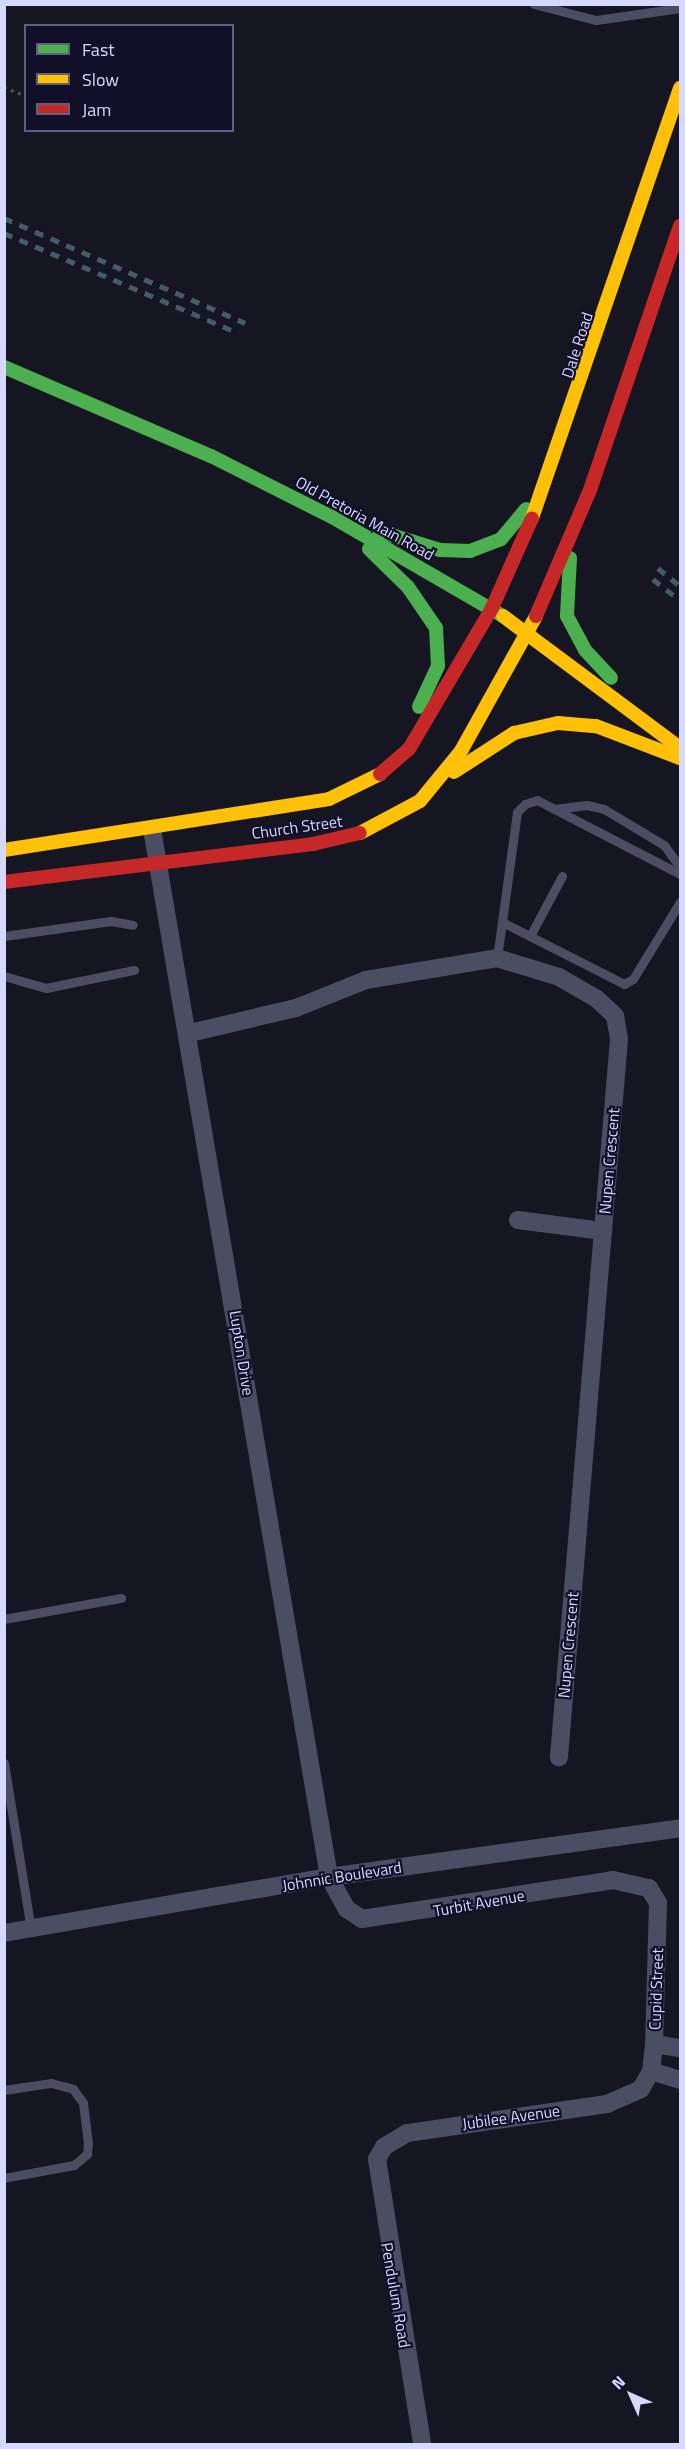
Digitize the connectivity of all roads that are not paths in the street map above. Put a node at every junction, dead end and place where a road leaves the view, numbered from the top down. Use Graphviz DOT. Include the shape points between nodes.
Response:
graph roads {
  1 [pos="534,4"];
  2 [pos="681,8"];
  3 [pos="681,88"];
  4 [pos="681,226"];
  5 [pos="4,367"];
  6 [pos="562,441"];
  7 [pos="330,515"];
  8 [pos="575,528"];
  9 [pos="492,608"];
  10 [pos="529,631"];
  11 [pos="681,748"];
  12 [pos="681,758"];
  13 [pos="353,790"];
  14 [pos="431,790"];
  15 [pos="554,809"];
  16 [pos="152,829"];
  17 [pos="4,850"];
  18 [pos="159,861"];
  19 [pos="681,867"];
  20 [pos="681,874"];
  21 [pos="562,876"];
  22 [pos="4,882"];
  23 [pos="681,902"];
  24 [pos="502,922"];
  25 [pos="133,926"];
  26 [pos="4,936"];
  27 [pos="530,936"];
  28 [pos="497,958"];
  29 [pos="134,970"];
  30 [pos="4,976"];
  31 [pos="190,1033"];
  32 [pos="518,1220"];
  33 [pos="603,1231"];
  34 [pos="121,1598"];
  35 [pos="4,1620"];
  36 [pos="559,1757"];
  37 [pos="4,1763"];
  38 [pos="6,1783"];
  39 [pos="681,1828"];
  40 [pos="329,1877"];
  41 [pos="649,1888"];
  42 [pos="31,1929"];
  43 [pos="4,1933"];
  44 [pos="654,2044"];
  45 [pos="681,2048"];
  46 [pos="651,2072"];
  47 [pos="681,2080"];
  48 [pos="4,2090"];
  49 [pos="640,2090"];
  50 [pos="384,2147"];
  51 [pos="4,2178"];
  52 [pos="422,2445"];
  1 -- 2 [label="lane" via="596,20"];
  3 -- 6 [label="main road, Dale Road"];
  4 -- 8 [label="main road"];
  5 -- 7 [label="main road, Old Pretoria Main Road" via="211,456"];
  6 -- 7 [label="main road" via="516,524 480,549 441,550"];
  6 -- 9 [label="main road, Dale Road"];
  7 -- 9 [label="main road, Old Pretoria Main Road"];
  7 -- 13 [label="main road" via="408,587 432,618 440,645 435,678 422,703"];
  8 -- 10 [label="main road"];
  8 -- 11 [label="main road" via="565,592 572,627 595,660"];
  9 -- 10 [label="main road, Old Pretoria Main Road"];
  9 -- 13 [label="main road, Church Street" via="409,748"];
  10 -- 11 [label="main road, Old Pretoria Main Road"];
  10 -- 14 [label="main road, Church Street" via="479,723"];
  12 -- 14 [label="main road" via="596,726 548,724 493,744"];
  13 -- 16 [label="main road, Church Street" via="315,802"];
  14 -- 18 [label="main road, Church Street" via="392,820 340,839"];
  15 -- 19 [label="lane" via="587,805 604,809 664,845"];
  15 -- 20 [label="lane"];
  15 -- 24 [label="lane" via="537,800 517,812"];
  16 -- 17 [label="main road, Church Street"];
  16 -- 18 [label="street, Lupton Drive"];
  18 -- 22 [label="main road, Church Street"];
  18 -- 31 [label="street, Lupton Drive"];
  21 -- 27 [label="lane"];
  23 -- 27 [label="lane" via="633,979 624,984"];
  24 -- 27 [label="lane"];
  24 -- 28 [label="lane"];
  25 -- 26 [label="lane" via="111,921"];
  28 -- 31 [label="street, Nupen Crescent" via="366,980 296,1008"];
  28 -- 33 [label="street, Nupen Crescent" via="559,977 597,999 617,1020"];
  29 -- 30 [label="lane" via="46,988"];
  31 -- 40 [label="street, Lupton Drive"];
  32 -- 33 [label="street"];
  33 -- 36 [label="street, Nupen Crescent"];
  34 -- 35 [label="lane"];
  37 -- 38 [label="lane"];
  38 -- 42 [label="lane"];
  39 -- 40 [label="street, Johnnic Boulevard"];
  40 -- 41 [label="street, Turbit Avenue" via="347,1909 362,1919 613,1880"];
  40 -- 42 [label="street, Johnnic Boulevard"];
  41 -- 44 [label="street, Cupid Street" via="658,1918"];
  42 -- 43 [label="street, Johnnic Boulevard"];
  44 -- 45 [label="street"];
  44 -- 46 [label="street, Cupid Street"];
  46 -- 47 [label="street"];
  46 -- 49 [label="street, Cupid Street"];
  48 -- 51 [label="lane" via="51,2083 73,2089 82,2103 88,2143 87,2154 74,2165"];
  49 -- 50 [label="street, Jubilee Avenue" via="607,2104 407,2133"];
  50 -- 52 [label="street, Pendulum Road" via="377,2181"];
}
